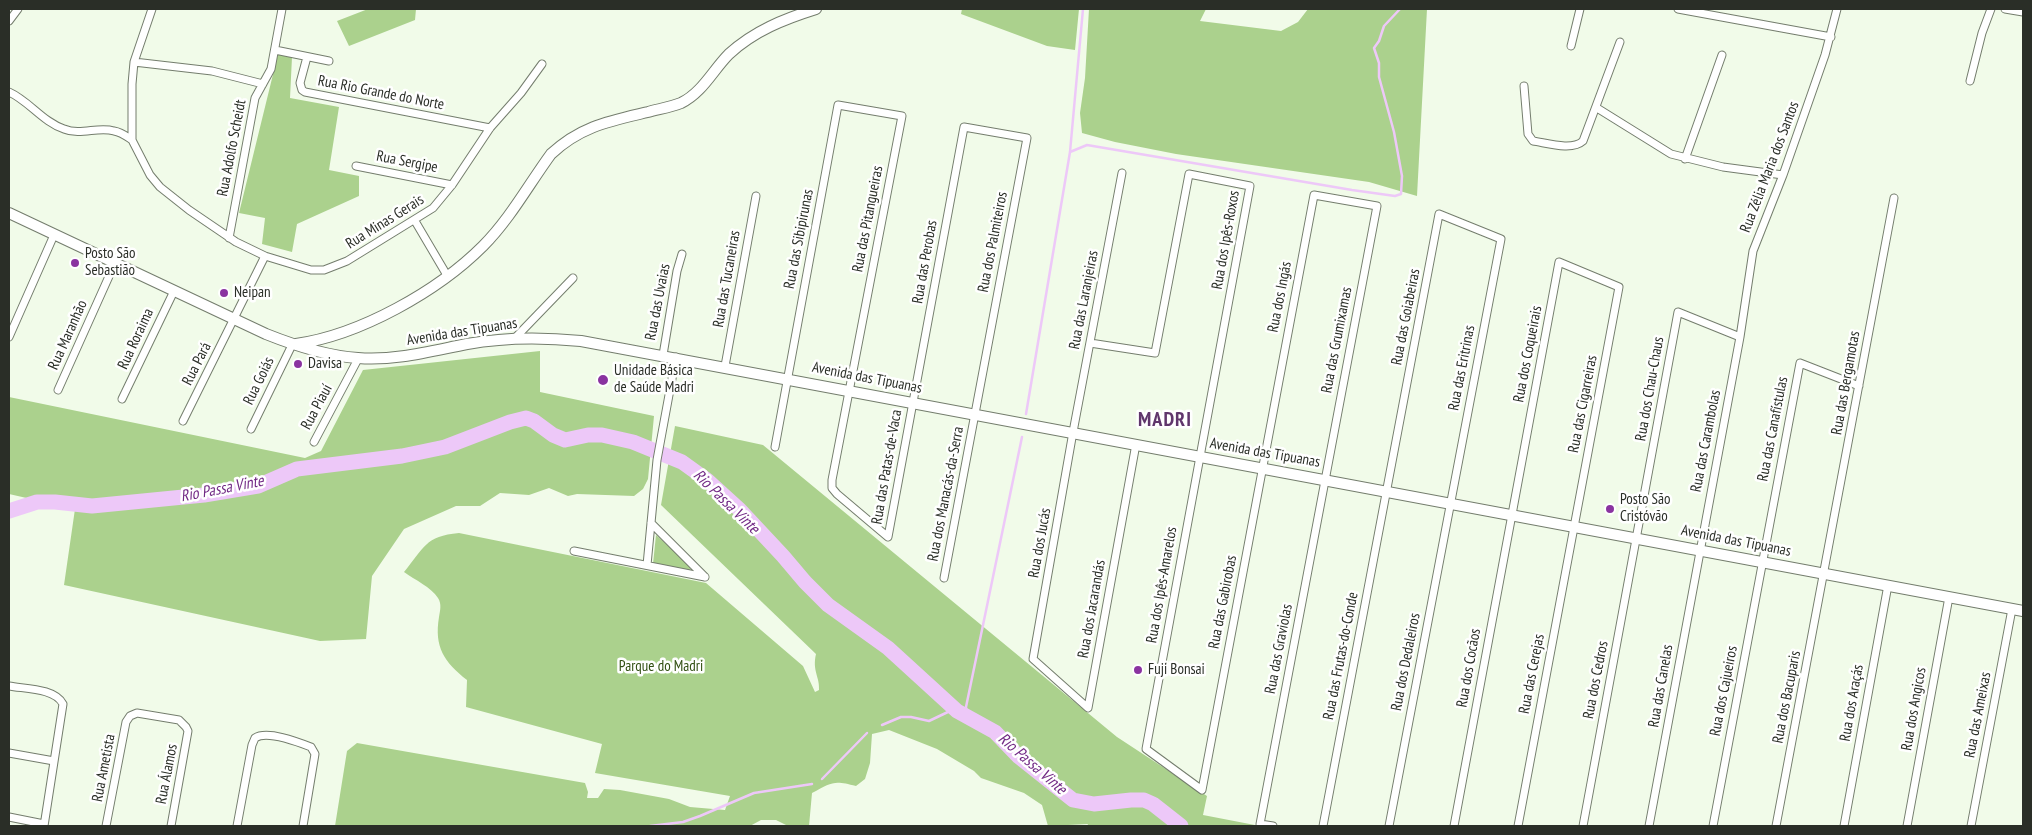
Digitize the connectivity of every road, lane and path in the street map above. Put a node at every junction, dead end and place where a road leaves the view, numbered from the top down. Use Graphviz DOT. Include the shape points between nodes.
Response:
graph roads {
  1 [pos="18,9"];
  2 [pos="152,9"];
  3 [pos="282,9"];
  4 [pos="816,9"];
  5 [pos="1580,9"];
  6 [pos="1678,9"];
  7 [pos="1837,9"];
  8 [pos="1992,9"];
  9 [pos="2005,9"];
  10 [pos="2023,12"];
  11 [pos="9,21"];
  12 [pos="1831,37"];
  13 [pos="1620,42"];
  14 [pos="1571,46"];
  15 [pos="275,50"];
  16 [pos="1722,55"];
  17 [pos="307,57"];
  18 [pos="329,61"];
  19 [pos="134,62"];
  20 [pos="542,64"];
  21 [pos="1970,81"];
  22 [pos="263,84"];
  23 [pos="1524,86"];
  24 [pos="9,92"];
  25 [pos="838,105"];
  26 [pos="1597,108"];
  27 [pos="964,127"];
  28 [pos="490,128"];
  29 [pos="132,140"];
  30 [pos="1685,159"];
  31 [pos="356,166"];
  32 [pos="1122,173"];
  33 [pos="1783,175"];
  34 [pos="452,185"];
  35 [pos="756,196"];
  36 [pos="1894,198"];
  37 [pos="1377,206"];
  38 [pos="9,213"];
  39 [pos="415,221"];
  40 [pos="54,235"];
  41 [pos="230,238"];
  42 [pos="1501,239"];
  43 [pos="682,254"];
  44 [pos="265,256"];
  45 [pos="115,263"];
  46 [pos="448,277"];
  47 [pos="573,278"];
  48 [pos="1619,287"];
  49 [pos="174,291"];
  50 [pos="234,319"];
  51 [pos="9,337"];
  52 [pos="1740,337"];
  53 [pos="516,338"];
  54 [pos="1090,343"];
  55 [pos="292,344"];
  56 [pos="662,355"];
  57 [pos="676,357"];
  58 [pos="358,358"];
  59 [pos="725,366"];
  60 [pos="787,378"];
  61 [pos="1859,386"];
  62 [pos="58,390"];
  63 [pos="849,391"];
  64 [pos="122,400"];
  65 [pos="913,402"];
  66 [pos="975,414"];
  67 [pos="183,421"];
  68 [pos="251,429"];
  69 [pos="1073,432"];
  70 [pos="314,442"];
  71 [pos="1136,444"];
  72 [pos="775,447"];
  73 [pos="1199,456"];
  74 [pos="1262,468"];
  75 [pos="1325,479"];
  76 [pos="1386,491"];
  77 [pos="1450,503"];
  78 [pos="1511,514"];
  79 [pos="651,523"];
  80 [pos="1574,526"];
  81 [pos="1637,538"];
  82 [pos="574,550"];
  83 [pos="1700,550"];
  84 [pos="1762,561"];
  85 [pos="647,565"];
  86 [pos="1825,573"];
  87 [pos="944,578"];
  88 [pos="1888,585"];
  89 [pos="1949,597"];
  90 [pos="2012,609"];
  91 [pos="2023,611"];
  92 [pos="1034,659"];
  93 [pos="9,686"];
  94 [pos="130,716"];
  95 [pos="1146,749"];
  96 [pos="9,753"];
  97 [pos="54,761"];
  98 [pos="9,817"];
  99 [pos="44,825"];
  100 [pos="106,826"];
  101 [pos="171,826"];
  102 [pos="237,826"];
  103 [pos="302,826"];
  104 [pos="1273,826"];
  105 [pos="1324,826"];
  106 [pos="1389,826"];
  107 [pos="1454,826"];
  108 [pos="1518,826"];
  109 [pos="1582,826"];
  110 [pos="1649,826"];
  111 [pos="1712,826"];
  112 [pos="1776,826"];
  113 [pos="1844,826"];
  114 [pos="1907,826"];
  115 [pos="1971,826"];
  1 -- 11 [label="street"];
  2 -- 19 [label="street"];
  3 -- 15 [label="street, Rua Adolfo Scheidt"];
  4 -- 46 [label="main road" via="790,17 752,36 682,102 595,125 561,144 490,238"];
  5 -- 14 [label="street"];
  6 -- 12 [label="street"];
  7 -- 12 [label="street, Rua Zélia Maria dos Santos"];
  8 -- 21 [label="street" via="1982,33"];
  9 -- 10 [label="street"];
  12 -- 33 [label="street, Rua Zélia Maria dos Santos"];
  13 -- 26 [label="street"];
  15 -- 17 [label="street"];
  15 -- 22 [label="street, Rua Adolfo Scheidt" via="271,69"];
  16 -- 30 [label="street"];
  17 -- 18 [label="street"];
  17 -- 28 [label="street, Rua Rio Grande do Norte" via="300,83 305,92"];
  19 -- 22 [label="street" via="212,71"];
  19 -- 29 [label="street"];
  20 -- 28 [label="street, Rua Minas Gerais"];
  22 -- 41 [label="street, Rua Adolfo Scheidt" via="255,98"];
  23 -- 26 [label="street" via="1528,134 1533,141 1579,145"];
  24 -- 29 [label="street" via="64,130 113,130"];
  25 -- 60 [label="street, Rua das Sibipirunas"];
  25 -- 63 [label="street, Rua das Pitangueiras" via="902,116"];
  26 -- 30 [label="street" via="1663,150"];
  27 -- 65 [label="street, Rua das Perobas"];
  27 -- 66 [label="street, Rua dos Palmiteiros" via="1027,138"];
  28 -- 34 [label="street, Rua Minas Gerais"];
  29 -- 41 [label="street, Rua Minas Gerais" via="154,181"];
  30 -- 33 [label="street"];
  31 -- 34 [label="street, Rua Sergipe"];
  32 -- 54 [label="street, Rua das Laranjeiras"];
  33 -- 52 [label="street, Rua Zélia Maria dos Santos" via="1753,250"];
  34 -- 39 [label="street, Rua Minas Gerais" via="439,203"];
  35 -- 59 [label="street, Rua das Tucaneiras"];
  36 -- 61 [label="street, Rua das Bergamotas"];
  37 -- 74 [label="street, Rua dos Ingás" via="1314,195"];
  37 -- 75 [label="street, Rua das Grumixamas"];
  38 -- 40 [label="main road, Avenida das Tipuanas"];
  39 -- 44 [label="street, Rua Minas Gerais" via="347,261 324,270 303,269"];
  39 -- 46 [label="street"];
  40 -- 45 [label="main road, Avenida das Tipuanas"];
  40 -- 51 [label="street"];
  41 -- 44 [label="street, Rua Minas Gerais"];
  42 -- 76 [label="street, Rua das Goiabeiras" via="1439,214"];
  42 -- 77 [label="street, Rua das Eritrinas"];
  43 -- 56 [label="street, Rua das Uvaias"];
  44 -- 50 [label="street, Rua Pará"];
  45 -- 49 [label="main road, Avenida das Tipuanas"];
  45 -- 62 [label="street, Rua Maranhão"];
  46 -- 55 [label="main road" via="359,326 330,337"];
  47 -- 53 [label="street"];
  48 -- 78 [label="street, Rua dos Coqueirais" via="1559,262"];
  48 -- 80 [label="street, Rua das Cigarreiras"];
  49 -- 50 [label="main road, Avenida das Tipuanas"];
  49 -- 64 [label="street, Rua Roraima"];
  50 -- 55 [label="main road, Avenida das Tipuanas"];
  50 -- 67 [label="street, Rua Pará"];
  52 -- 81 [label="street, Rua dos Chau-Chaus" via="1678,312"];
  52 -- 83 [label="street, Rua das Carambolas"];
  53 -- 56 [label="main road, Avenida das Tipuanas" via="581,341"];
  53 -- 58 [label="main road, Avenida das Tipuanas" via="392,358"];
  54 -- 69 [label="street, Rua das Laranjeiras"];
  54 -- 73 [label="street, Rua dos Ipês-Roxos" via="1155,354 1189,174 1250,186"];
  55 -- 58 [label="main road, Avenida das Tipuanas" via="336,356"];
  55 -- 68 [label="street, Rua Goiás"];
  56 -- 57 [label="main road, Avenida das Tipuanas"];
  57 -- 59 [label="main road, Avenida das Tipuanas"];
  57 -- 79 [label="street" via="660,434"];
  58 -- 70 [label="street, Rua Piauí"];
  59 -- 60 [label="main road, Avenida das Tipuanas"];
  60 -- 63 [label="main road, Avenida das Tipuanas"];
  60 -- 72 [label="street, Rua das Sibipirunas"];
  61 -- 84 [label="street, Rua das Canafístulas" via="1800,363"];
  61 -- 86 [label="street, Rua das Bergamotas"];
  63 -- 65 [label="main road, Avenida das Tipuanas"];
  63 -- 65 [label="street, Rua das Patas-de-Vaca" via="832,488 888,537"];
  65 -- 66 [label="main road, Avenida das Tipuanas"];
  66 -- 69 [label="main road, Avenida das Tipuanas"];
  66 -- 87 [label="street, Rua dos Manacás-da-Serra"];
  69 -- 71 [label="main road, Avenida das Tipuanas"];
  69 -- 92 [label="street, Rua dos Jucás"];
  71 -- 73 [label="main road, Avenida das Tipuanas"];
  71 -- 92 [label="street, Rua dos Jacarandás" via="1088,708"];
  73 -- 74 [label="main road, Avenida das Tipuanas"];
  73 -- 95 [label="street, Rua dos Ipês-Amarelos"];
  74 -- 75 [label="main road, Avenida das Tipuanas"];
  74 -- 95 [label="street, Rua das Gabirobas" via="1202,790"];
  75 -- 76 [label="main road, Avenida das Tipuanas"];
  75 -- 104 [label="street, Rua das Graviolas" via="1260,824"];
  76 -- 77 [label="main road, Avenida das Tipuanas"];
  76 -- 105 [label="street, Rua das Frutas-do-Conde"];
  77 -- 78 [label="main road, Avenida das Tipuanas"];
  77 -- 106 [label="street, Rua dos Dedaleiros"];
  78 -- 80 [label="main road, Avenida das Tipuanas"];
  78 -- 107 [label="street, Rua dos Cocãos"];
  79 -- 85 [label="street"];
  79 -- 85 [label="street" via="705,577"];
  80 -- 81 [label="main road, Avenida das Tipuanas"];
  80 -- 108 [label="street, Rua das Cerejas"];
  81 -- 83 [label="main road, Avenida das Tipuanas"];
  81 -- 109 [label="street, Rua dos Cedros"];
  82 -- 85 [label="street"];
  83 -- 84 [label="main road, Avenida das Tipuanas"];
  83 -- 110 [label="street, Rua das Canelas"];
  84 -- 86 [label="main road, Avenida das Tipuanas"];
  84 -- 111 [label="street, Rua dos Cajueiros"];
  86 -- 88 [label="main road, Avenida das Tipuanas"];
  86 -- 112 [label="street, Rua dos Bacuparis"];
  88 -- 89 [label="main road, Avenida das Tipuanas"];
  88 -- 113 [label="street, Rua dos Araçás"];
  89 -- 90 [label="main road, Avenida das Tipuanas"];
  89 -- 114 [label="street, Rua dos Angicos"];
  90 -- 91 [label="main road, Avenida das Tipuanas"];
  90 -- 115 [label="street, Rua das Ameixas"];
  93 -- 97 [label="street" via="52,694 61,700 63,709"];
  94 -- 100 [label="street, Rua Ametista" via="126,722"];
  94 -- 101 [label="street, Rua Álamos" via="137,713 179,720 188,731"];
  96 -- 97 [label="street"];
  97 -- 99 [label="street"];
  98 -- 99 [label="street"];
  102 -- 103 [label="street" via="252,745 255,738 265,735 311,747 315,754"];
}
